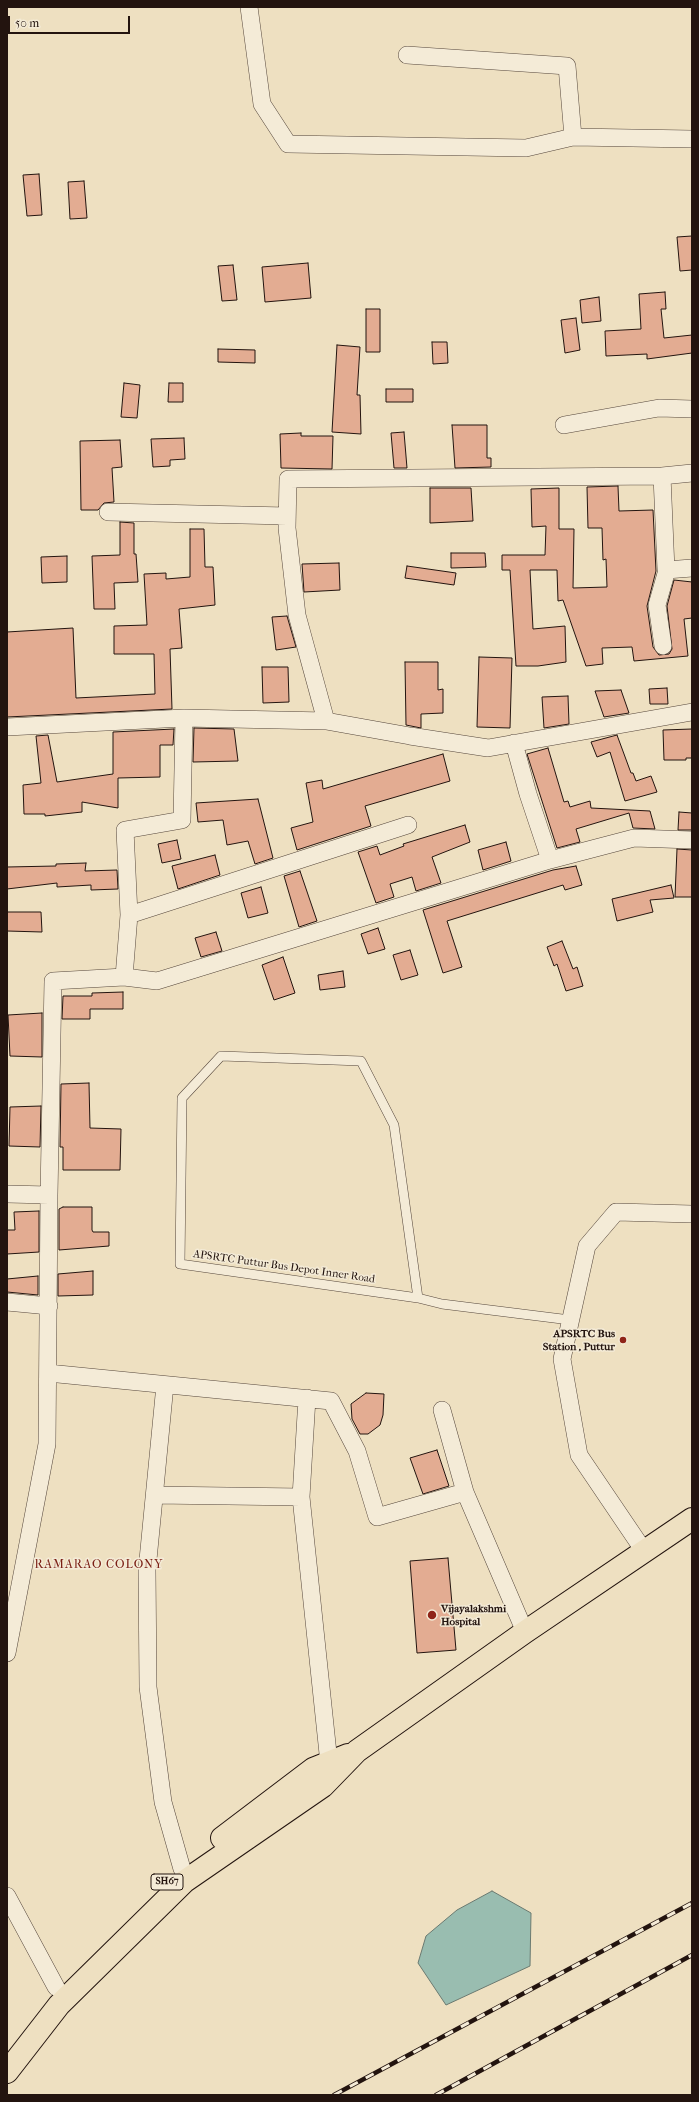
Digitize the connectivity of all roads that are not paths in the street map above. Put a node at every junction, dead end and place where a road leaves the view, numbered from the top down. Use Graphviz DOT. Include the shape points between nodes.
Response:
graph roads {
  1 [pos="249,7"];
  2 [pos="407,55"];
  3 [pos="573,137"];
  4 [pos="692,139"];
  5 [pos="692,409"];
  6 [pos="564,425"];
  7 [pos="692,473"];
  8 [pos="662,476"];
  9 [pos="108,512"];
  10 [pos="287,516"];
  11 [pos="692,568"];
  12 [pos="667,570"];
  13 [pos="663,646"];
  14 [pos="692,712"];
  15 [pos="184,718"];
  16 [pos="326,721"];
  17 [pos="7,727"];
  18 [pos="514,743"];
  19 [pos="408,825"];
  20 [pos="692,840"];
  21 [pos="550,860"];
  22 [pos="129,915"];
  23 [pos="124,977"];
  24 [pos="7,1194"];
  25 [pos="49,1195"];
  26 [pos="692,1214"];
  27 [pos="418,1298"];
  28 [pos="7,1302"];
  29 [pos="49,1306"];
  30 [pos="570,1320"];
  31 [pos="48,1373"];
  32 [pos="165,1385"];
  33 [pos="307,1398"];
  34 [pos="442,1410"];
  35 [pos="465,1492"];
  36 [pos="154,1495"];
  37 [pos="301,1497"];
  38 [pos="692,1519"];
  39 [pos="644,1551"];
  40 [pos="525,1632"];
  41 [pos="7,1654"];
  42 [pos="357,1751"];
  43 [pos="329,1763"];
  44 [pos="182,1868"];
  45 [pos="7,1896"];
  46 [pos="56,1987"];
  47 [pos="7,2048"];
  48 [pos="7,2072"];
  1 -- 3 [label="street" via="262,104 288,144 526,148"];
  2 -- 3 [label="street" via="567,66"];
  3 -- 4 [label="street"];
  5 -- 6 [label="street" via="658,408"];
  7 -- 8 [label="street"];
  8 -- 10 [label="street" via="288,479"];
  8 -- 12 [label="street"];
  9 -- 10 [label="street"];
  10 -- 16 [label="street" via="297,615"];
  11 -- 12 [label="street"];
  12 -- 13 [label="street" via="657,605"];
  14 -- 18 [label="street"];
  15 -- 16 [label="street"];
  15 -- 17 [label="street"];
  15 -- 22 [label="street" via="182,820 125,830"];
  16 -- 18 [label="street" via="488,748"];
  18 -- 21 [label="street"];
  19 -- 22 [label="street"];
  20 -- 21 [label="street" via="634,838"];
  21 -- 23 [label="street" via="157,981"];
  22 -- 23 [label="street"];
  23 -- 25 [label="street" via="53,981"];
  24 -- 25 [label="street"];
  25 -- 29 [label="street"];
  26 -- 30 [label="street" via="616,1212 586,1246"];
  27 -- 27 [label="lane, APSRTC Puttur Bus Depot Inner Road" via="394,1125 361,1061 221,1056 182,1098 180,1264"];
  27 -- 30 [label="lane, APSRTC Puttur Bus Depot Inner Road" via="442,1304"];
  28 -- 29 [label="street"];
  29 -- 31 [label="street"];
  30 -- 39 [label="street" via="562,1359 579,1455"];
  31 -- 32 [label="street"];
  31 -- 41 [label="street" via="47,1444"];
  32 -- 33 [label="street"];
  32 -- 36 [label="street"];
  33 -- 35 [label="street" via="331,1401 357,1452 377,1517"];
  33 -- 37 [label="street"];
  34 -- 35 [label="street"];
  35 -- 40 [label="street"];
  36 -- 37 [label="street"];
  36 -- 44 [label="street" via="147,1570 148,1687 163,1802"];
  37 -- 43 [label="street"];
  38 -- 39 [label="main road, SH67"];
  39 -- 40 [label="main road, SH67"];
  40 -- 42 [label="main road, SH67"];
  42 -- 43 [label="main road, SH67"];
  42 -- 48 [label="main road, SH67" via="323,1786 185,1881 59,2005"];
  43 -- 44 [label="main road, SH67" via="314,1769"];
  44 -- 46 [label="main road, SH67"];
  45 -- 46 [label="street"];
  46 -- 47 [label="main road, SH67"];
}
